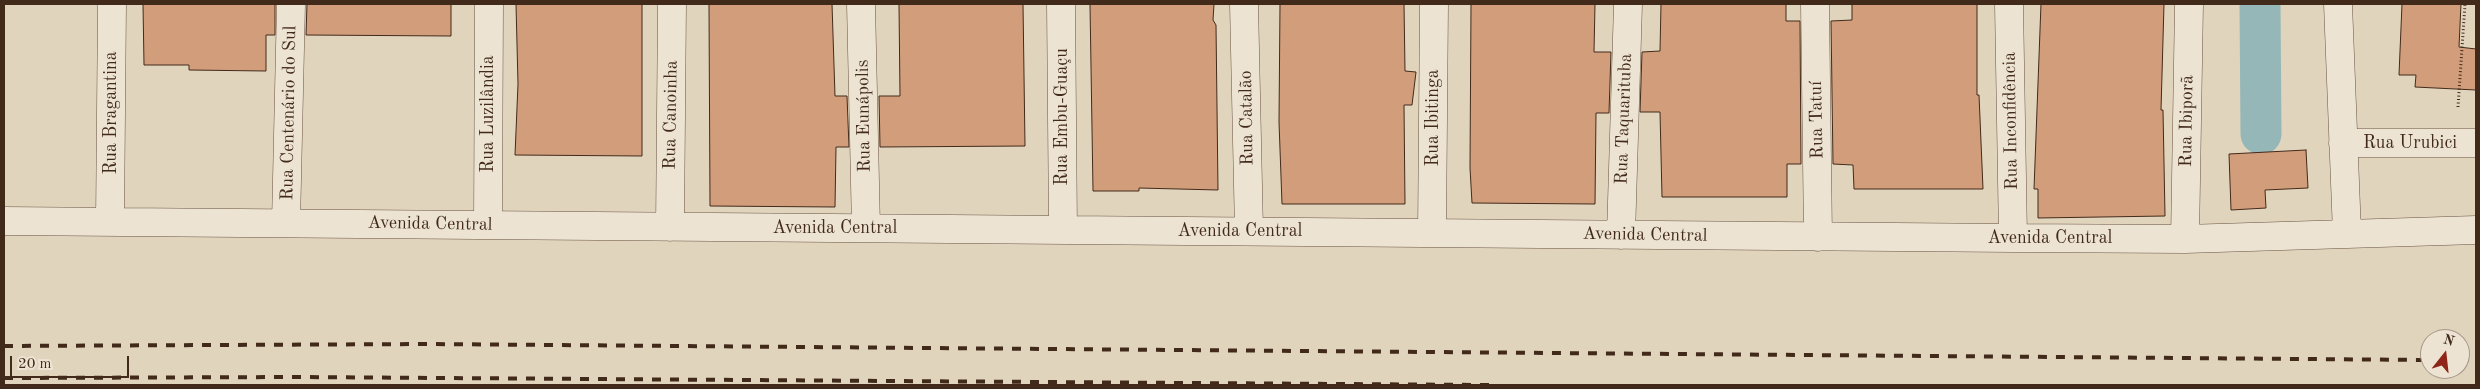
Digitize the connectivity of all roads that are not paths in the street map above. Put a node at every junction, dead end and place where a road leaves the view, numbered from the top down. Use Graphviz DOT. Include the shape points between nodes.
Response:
graph roads {
  1 [pos="112,4"];
  2 [pos="291,4"];
  3 [pos="489,4"];
  4 [pos="672,4"];
  5 [pos="861,4"];
  6 [pos="1061,4"];
  7 [pos="1244,4"];
  8 [pos="1434,4"];
  9 [pos="1628,4"];
  10 [pos="1815,4"];
  11 [pos="2009,4"];
  12 [pos="2189,4"];
  13 [pos="2338,4"];
  14 [pos="2343,143"];
  15 [pos="2466,143"];
  16 [pos="4,221"];
  17 [pos="110,222"];
  18 [pos="286,223"];
  19 [pos="488,225"];
  20 [pos="670,227"];
  21 [pos="866,228"];
  22 [pos="1062,230"];
  23 [pos="2476,230"];
  24 [pos="1250,232"];
  25 [pos="1432,233"];
  26 [pos="2347,233"];
  27 [pos="1621,235"];
  28 [pos="1818,237"];
  29 [pos="2014,238"];
  30 [pos="2185,239"];
  1 -- 17 [label="street, Rua Bragantina"];
  2 -- 18 [label="street, Rua Centenário do Sul"];
  3 -- 19 [label="street, Rua Luzilândia"];
  4 -- 20 [label="street, Rua Canoinha"];
  5 -- 21 [label="street, Rua Eunápolis"];
  6 -- 22 [label="street, Rua Embu-Guaçu"];
  7 -- 24 [label="street, Rua Catalão"];
  8 -- 25 [label="street, Rua Ibitinga"];
  9 -- 27 [label="street, Rua Taquarituba"];
  10 -- 28 [label="street, Rua Tatuí"];
  11 -- 29 [label="street, Rua Inconfidência"];
  12 -- 30 [label="street, Rua Ibiporã"];
  13 -- 14 [label="street"];
  14 -- 15 [label="street, Rua Urubici"];
  14 -- 26 [label="street"];
  16 -- 17 [label="street, Avenida Central"];
  17 -- 18 [label="street, Avenida Central"];
  18 -- 19 [label="street, Avenida Central"];
  19 -- 20 [label="street, Avenida Central"];
  20 -- 21 [label="street, Avenida Central"];
  21 -- 22 [label="street, Avenida Central"];
  22 -- 24 [label="street, Avenida Central"];
  23 -- 26 [label="street, Avenida Central"];
  24 -- 25 [label="street, Avenida Central"];
  25 -- 27 [label="street, Avenida Central"];
  26 -- 30 [label="street, Avenida Central"];
  27 -- 28 [label="street, Avenida Central"];
  28 -- 29 [label="street, Avenida Central"];
  29 -- 30 [label="street, Avenida Central"];
}
